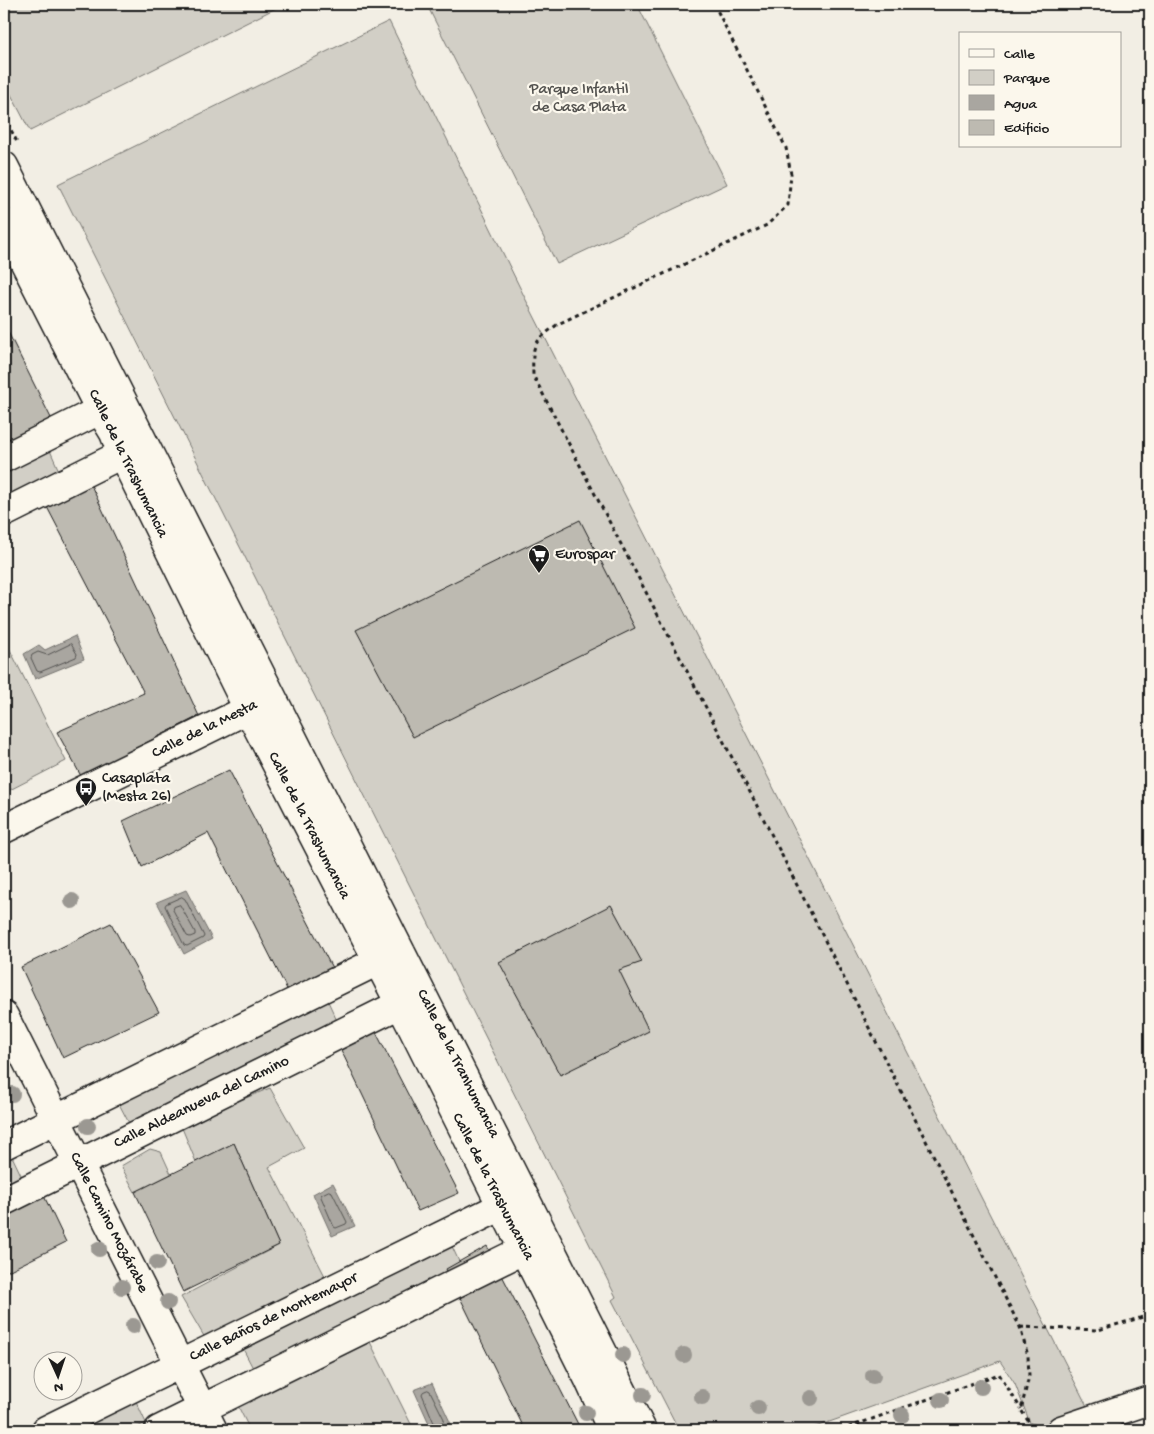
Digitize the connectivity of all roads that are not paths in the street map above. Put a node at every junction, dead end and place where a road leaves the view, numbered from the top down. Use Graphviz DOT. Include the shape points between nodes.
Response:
graph roads {
  1 [pos="4,166"];
  2 [pos="4,222"];
  3 [pos="100,410"];
  4 [pos="122,454"];
  5 [pos="4,458"];
  6 [pos="4,512"];
  7 [pos="259,703"];
  8 [pos="4,829"];
  9 [pos="378,961"];
  10 [pos="400,1004"];
  11 [pos="4,1016"];
  12 [pos="56,1119"];
  13 [pos="4,1145"];
  14 [pos="78,1164"];
  15 [pos="4,1201"];
  16 [pos="502,1206"];
  17 [pos="524,1250"];
  18 [pos="180,1365"];
  19 [pos="1150,1400"];
  20 [pos="207,1420"];
  21 [pos="46,1430"];
  22 [pos="159,1430"];
  23 [pos="612,1430"];
  24 [pos="642,1430"];
  25 [pos="1061,1430"];
  1 -- 7 [label="street, Calle de la Trashumancia"];
  2 -- 3 [label="street, Calle de la Trashumancia"];
  3 -- 4 [label="street, Calle de la Trashumancia"];
  3 -- 5 [label="street"];
  4 -- 6 [label="street"];
  4 -- 7 [label="street, Calle de la Trashumancia"];
  7 -- 8 [label="street, Calle de la Mesta"];
  7 -- 9 [label="street, Calle de la Trashumancia"];
  7 -- 24 [label="street, Calle de la Tranhumancia"];
  9 -- 10 [label="street, Calle de la Trashumancia"];
  9 -- 12 [label="street"];
  10 -- 14 [label="street, Calle Aldeanueva del Camino"];
  10 -- 16 [label="street, Calle de la Trashumancia"];
  11 -- 12 [label="street, Calle Camino Mozárabe"];
  12 -- 13 [label="street"];
  12 -- 14 [label="street, Calle Camino Mozárabe"];
  14 -- 15 [label="street, Calle Aldeanueva del Camino"];
  14 -- 18 [label="street, Calle Camino Mozárabe"];
  16 -- 17 [label="street, Calle de la Trashumancia"];
  16 -- 18 [label="street, Calle Baños de Montemayor"];
  17 -- 20 [label="street"];
  17 -- 23 [label="street, Calle de la Trashumancia"];
  18 -- 20 [label="street, Calle Camino Mozárabe"];
  18 -- 21 [label="street, Calle Baños de Montemayor"];
  19 -- 25 [label="street"];
  20 -- 22 [label="street"];
}
